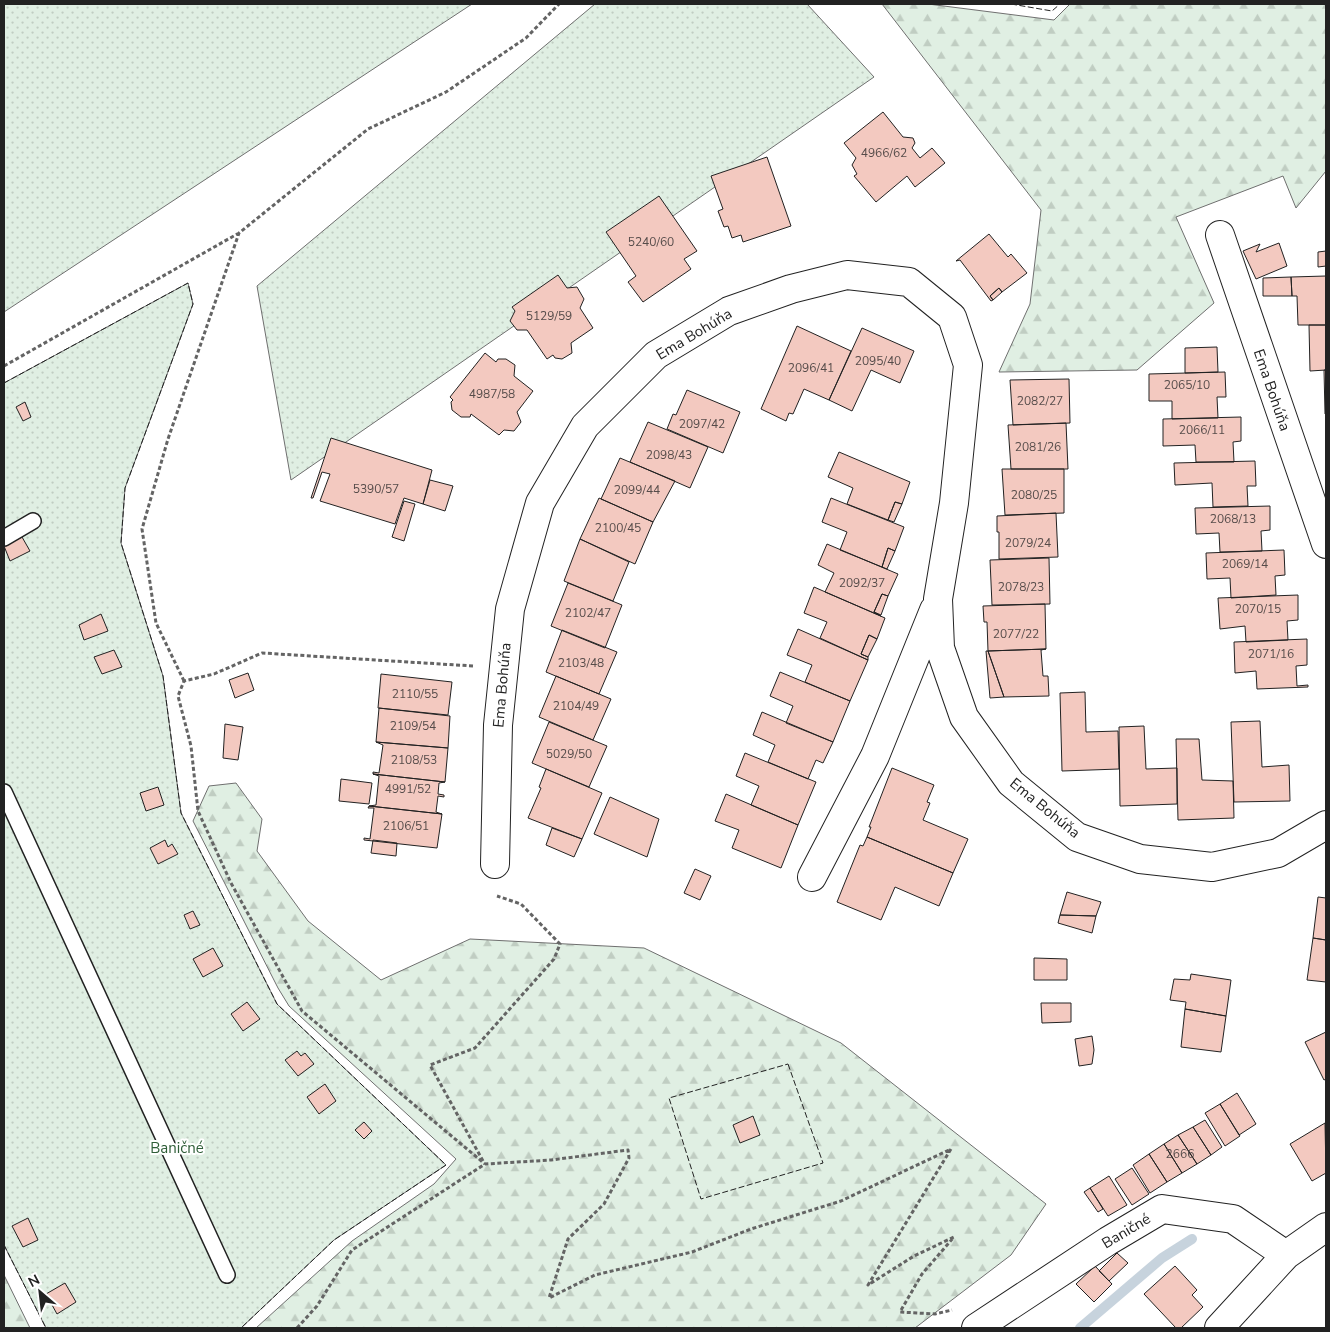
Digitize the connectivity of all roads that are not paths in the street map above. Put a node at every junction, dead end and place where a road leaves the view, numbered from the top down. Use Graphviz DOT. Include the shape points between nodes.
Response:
graph roads {
  1 [pos="1220,235"];
  2 [pos="33,521"];
  3 [pos="4,538"];
  4 [pos="1326,544"];
  5 [pos="938,599"];
  6 [pos="4,792"];
  7 [pos="1326,826"];
  8 [pos="495,864"];
  9 [pos="812,877"];
  10 [pos="1326,1227"];
  11 [pos="1286,1255"];
  12 [pos="227,1275"];
  13 [pos="985,1322"];
  14 [pos="1219,1328"];
  1 -- 4 [label="street, Ema Bohúňa"];
  2 -- 3 [label="lane"];
  5 -- 7 [label="street, Ema Bohúňa" via="940,648 964,716 1012,783 1077,837 1140,860 1212,866 1278,853"];
  5 -- 8 [label="street, Ema Bohúňa" via="954,503 968,364 952,317 909,282 847,275 791,289 729,311 656,355 585,426 540,503 510,610 498,725"];
  5 -- 9 [label="street, Ema Bohúňa" via="874,756"];
  6 -- 12 [label="lane"];
  10 -- 11 [label="street"];
  11 -- 13 [label="street, Baničné" via="1233,1219 1162,1209"];
  11 -- 14 [label="street"];
}
